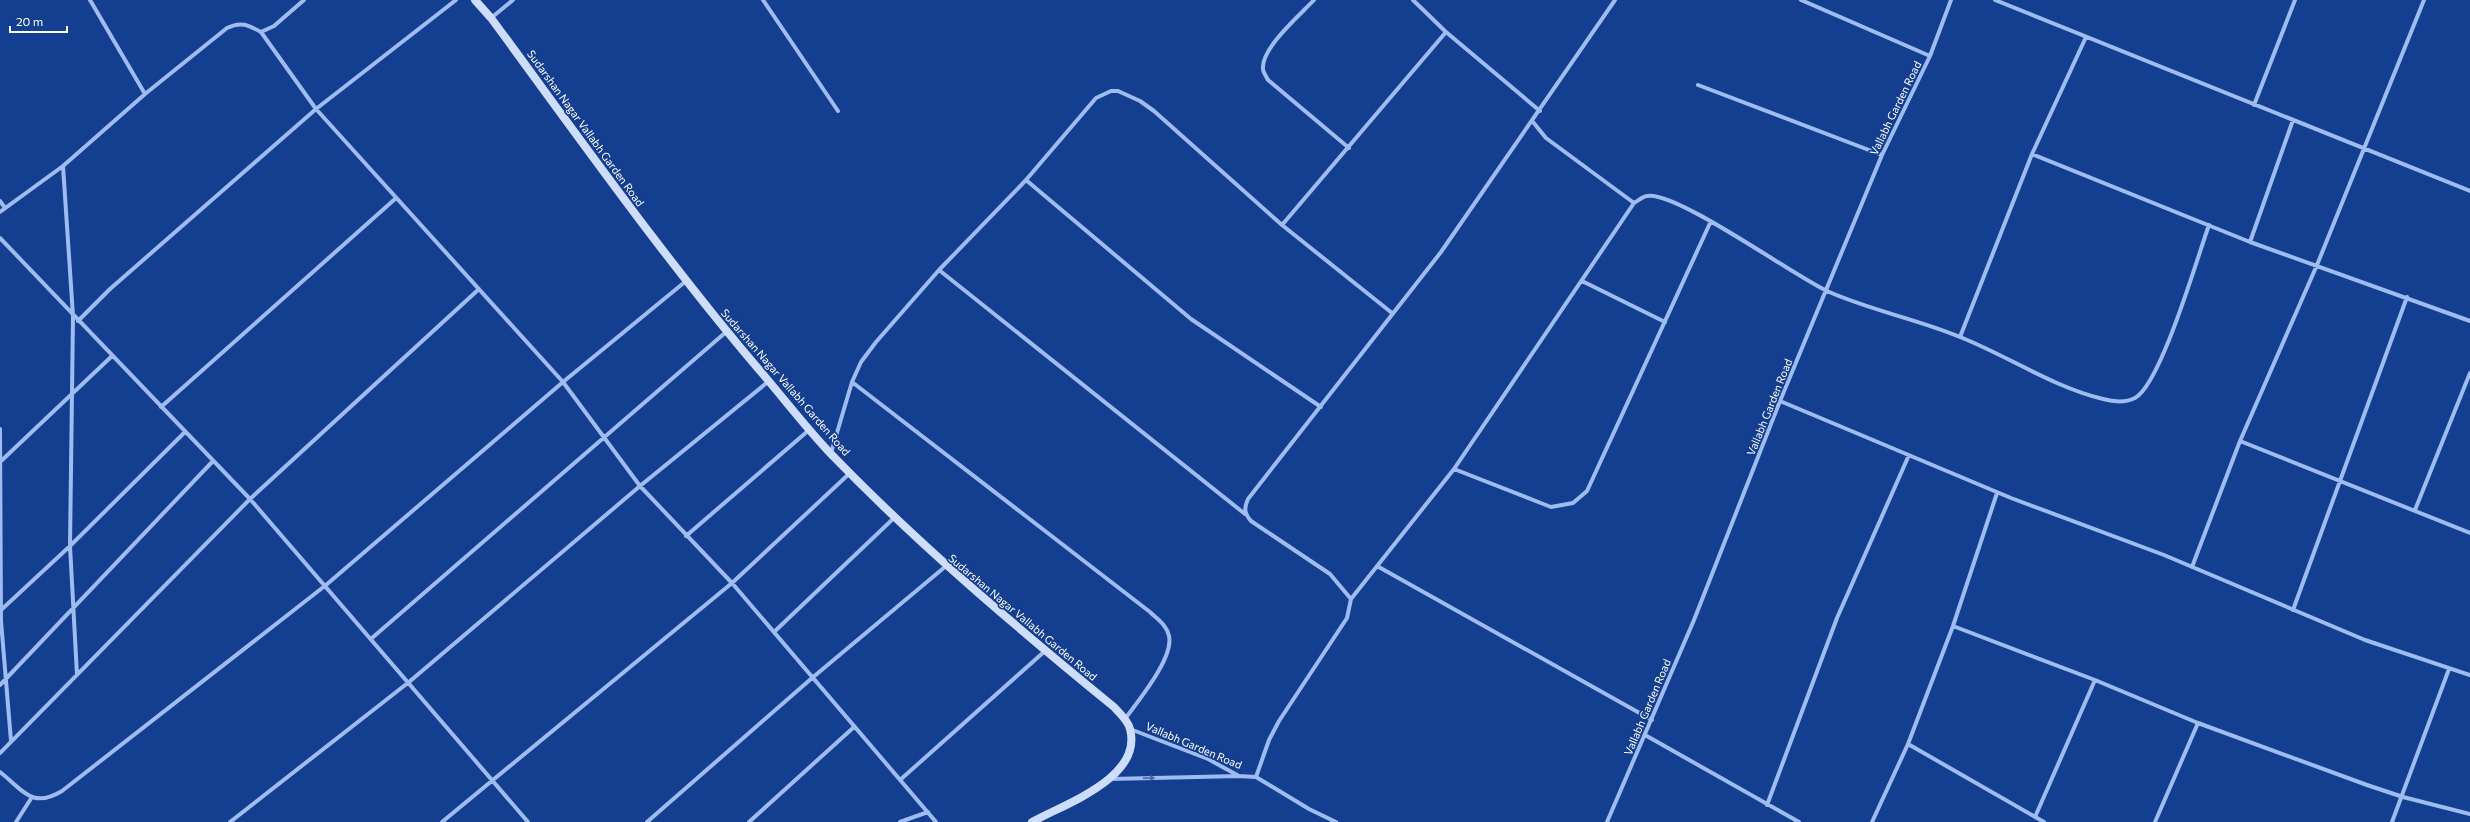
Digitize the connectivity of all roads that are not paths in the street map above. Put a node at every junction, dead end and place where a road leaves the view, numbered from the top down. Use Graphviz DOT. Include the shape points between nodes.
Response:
graph roads {
  1 [pos="90,0"];
  2 [pos="304,0"];
  3 [pos="456,0"];
  4 [pos="475,0"];
  5 [pos="513,0"];
  6 [pos="763,0"];
  7 [pos="1314,0"];
  8 [pos="1414,0"];
  9 [pos="1615,0"];
  10 [pos="1801,0"];
  11 [pos="1951,0"];
  12 [pos="1996,0"];
  13 [pos="2295,0"];
  14 [pos="2424,0"];
  15 [pos="491,18"];
  16 [pos="261,32"];
  17 [pos="1446,32"];
  18 [pos="2086,37"];
  19 [pos="1930,56"];
  20 [pos="1698,85"];
  21 [pos="145,94"];
  22 [pos="2254,105"];
  23 [pos="316,109"];
  24 [pos="838,111"];
  25 [pos="1540,111"];
  26 [pos="2293,120"];
  27 [pos="1532,122"];
  28 [pos="1349,148"];
  29 [pos="2364,149"];
  30 [pos="2032,154"];
  31 [pos="1882,155"];
  32 [pos="63,166"];
  33 [pos="1026,180"];
  34 [pos="2470,191"];
  35 [pos="396,199"];
  36 [pos="0,201"];
  37 [pos="1634,203"];
  38 [pos="5,208"];
  39 [pos="0,212"];
  40 [pos="1711,221"];
  41 [pos="1282,225"];
  42 [pos="2209,225"];
  43 [pos="0,238"];
  44 [pos="2250,242"];
  45 [pos="2317,265"];
  46 [pos="939,270"];
  47 [pos="686,281"];
  48 [pos="1582,281"];
  49 [pos="479,289"];
  50 [pos="1826,290"];
  51 [pos="2407,297"];
  52 [pos="1392,313"];
  53 [pos="73,316"];
  54 [pos="78,321"];
  55 [pos="2470,321"];
  56 [pos="1664,322"];
  57 [pos="726,332"];
  58 [pos="1960,337"];
  59 [pos="112,356"];
  60 [pos="2470,373"];
  61 [pos="769,381"];
  62 [pos="563,382"];
  63 [pos="852,382"];
  64 [pos="72,395"];
  65 [pos="1780,401"];
  66 [pos="161,407"];
  67 [pos="1321,407"];
  68 [pos="0,429"];
  69 [pos="809,430"];
  70 [pos="185,432"];
  71 [pos="604,437"];
  72 [pos="2240,440"];
  73 [pos="831,453"];
  74 [pos="1909,455"];
  75 [pos="213,461"];
  76 [pos="0,462"];
  77 [pos="1454,469"];
  78 [pos="850,473"];
  79 [pos="2340,481"];
  80 [pos="640,486"];
  81 [pos="1997,492"];
  82 [pos="250,499"];
  83 [pos="2415,510"];
  84 [pos="1245,514"];
  85 [pos="895,516"];
  86 [pos="2470,533"];
  87 [pos="686,536"];
  88 [pos="70,546"];
  89 [pos="946,566"];
  90 [pos="1377,566"];
  91 [pos="2192,567"];
  92 [pos="732,583"];
  93 [pos="326,585"];
  94 [pos="1351,599"];
  95 [pos="73,607"];
  96 [pos="1,610"];
  97 [pos="2293,610"];
  98 [pos="0,622"];
  99 [pos="1953,626"];
  100 [pos="774,632"];
  101 [pos="372,638"];
  102 [pos="1046,651"];
  103 [pos="2450,669"];
  104 [pos="77,675"];
  105 [pos="2470,675"];
  106 [pos="812,678"];
  107 [pos="6,679"];
  108 [pos="2095,680"];
  109 [pos="409,682"];
  110 [pos="0,685"];
  111 [pos="1125,719"];
  112 [pos="1652,720"];
  113 [pos="2198,723"];
  114 [pos="854,727"];
  115 [pos="1130,729"];
  116 [pos="1646,735"];
  117 [pos="11,741"];
  118 [pos="1908,744"];
  119 [pos="0,753"];
  120 [pos="0,772"];
  121 [pos="1239,776"];
  122 [pos="1256,777"];
  123 [pos="1110,779"];
  124 [pos="493,780"];
  125 [pos="900,780"];
  126 [pos="32,797"];
  127 [pos="2403,797"];
  128 [pos="1767,805"];
  129 [pos="928,812"];
  130 [pos="2470,814"];
  131 [pos="2035,817"];
  132 [pos="16,822"];
  133 [pos="230,822"];
  134 [pos="442,822"];
  135 [pos="528,822"];
  136 [pos="647,822"];
  137 [pos="749,822"];
  138 [pos="900,822"];
  139 [pos="936,822"];
  140 [pos="1032,822"];
  141 [pos="1336,822"];
  142 [pos="1607,822"];
  143 [pos="1799,822"];
  144 [pos="1872,822"];
  145 [pos="2044,822"];
  146 [pos="2155,822"];
  147 [pos="2392,822"];
  1 -- 21 [label="street"];
  2 -- 16 [label="street" via="274,26"];
  3 -- 23 [label="street"];
  4 -- 15 [label="street, Sudarshan Nagar Vallabh Garden Road"];
  5 -- 15 [label="street"];
  6 -- 24 [label="street"];
  7 -- 28 [label="street" via="1272,45 1262,69 1268,80"];
  8 -- 17 [label="street"];
  9 -- 25 [label="street"];
  10 -- 19 [label="street"];
  11 -- 19 [label="street, Vallabh Garden Road"];
  12 -- 18 [label="street"];
  13 -- 22 [label="street"];
  14 -- 29 [label="street"];
  15 -- 47 [label="street, Sudarshan Nagar Vallabh Garden Road"];
  16 -- 21 [label="street" via="245,24 227,28"];
  16 -- 23 [label="street"];
  17 -- 25 [label="street"];
  17 -- 28 [label="street"];
  18 -- 22 [label="street"];
  18 -- 30 [label="street"];
  19 -- 31 [label="street, Vallabh Garden Road"];
  20 -- 31 [label="street"];
  21 -- 32 [label="street"];
  22 -- 26 [label="street"];
  23 -- 35 [label="street"];
  23 -- 54 [label="street" via="110,289"];
  25 -- 27 [label="street"];
  26 -- 29 [label="street"];
  26 -- 44 [label="street"];
  27 -- 37 [label="street" via="1546,138"];
  27 -- 52 [label="street" via="1441,252"];
  28 -- 41 [label="street"];
  29 -- 34 [label="street"];
  29 -- 45 [label="street"];
  30 -- 42 [label="street"];
  30 -- 58 [label="street"];
  31 -- 50 [label="street, Vallabh Garden Road"];
  32 -- 38 [label="street"];
  32 -- 53 [label="street"];
  33 -- 41 [label="street" via="1096,98 1111,91 1118,92 1140,101 1154,111"];
  33 -- 46 [label="street"];
  33 -- 67 [label="street" via="1191,319"];
  35 -- 49 [label="street"];
  35 -- 66 [label="street"];
  36 -- 38 [label="street"];
  37 -- 40 [label="street" via="1647,196 1661,198"];
  37 -- 48 [label="street"];
  38 -- 39 [label="street"];
  40 -- 50 [label="street"];
  40 -- 56 [label="street"];
  41 -- 52 [label="street"];
  42 -- 44 [label="street"];
  42 -- 58 [label="street" via="2158,367 2145,389 2135,398 2119,402 2101,399 2053,381"];
  43 -- 53 [label="street"];
  44 -- 45 [label="street"];
  45 -- 51 [label="street"];
  45 -- 72 [label="street"];
  46 -- 63 [label="street" via="876,342 861,362"];
  46 -- 84 [label="street"];
  47 -- 57 [label="street, Sudarshan Nagar Vallabh Garden Road"];
  47 -- 62 [label="street"];
  48 -- 56 [label="street"];
  48 -- 77 [label="street"];
  49 -- 62 [label="street"];
  49 -- 82 [label="street"];
  50 -- 58 [label="street"];
  50 -- 65 [label="street, Vallabh Garden Road"];
  51 -- 55 [label="street"];
  51 -- 79 [label="street"];
  52 -- 67 [label="street"];
  53 -- 54 [label="street"];
  53 -- 64 [label="street"];
  54 -- 59 [label="street"];
  56 -- 77 [label="street" via="1588,491 1573,503 1551,507"];
  57 -- 61 [label="street, Sudarshan Nagar Vallabh Garden Road"];
  57 -- 71 [label="street"];
  59 -- 64 [label="street"];
  59 -- 66 [label="street"];
  60 -- 83 [label="street"];
  61 -- 69 [label="street, Sudarshan Nagar Vallabh Garden Road"];
  61 -- 80 [label="street"];
  62 -- 71 [label="street"];
  62 -- 93 [label="street"];
  63 -- 73 [label="street"];
  63 -- 111 [label="street" via="1164,624 1169,636 1169,648"];
  64 -- 76 [label="street"];
  64 -- 88 [label="street"];
  65 -- 74 [label="street"];
  65 -- 112 [label="street, Vallabh Garden Road"];
  66 -- 70 [label="street"];
  67 -- 84 [label="street" via="1248,499"];
  68 -- 76 [label="street"];
  69 -- 73 [label="street, Sudarshan Nagar Vallabh Garden Road"];
  69 -- 87 [label="street"];
  70 -- 75 [label="street"];
  70 -- 88 [label="street"];
  71 -- 80 [label="street"];
  71 -- 101 [label="street"];
  72 -- 79 [label="street"];
  72 -- 91 [label="street"];
  73 -- 78 [label="street, Sudarshan Nagar Vallabh Garden Road"];
  74 -- 81 [label="street"];
  74 -- 128 [label="street" via="1837,618"];
  75 -- 82 [label="street"];
  75 -- 95 [label="street"];
  76 -- 96 [label="street"];
  77 -- 90 [label="street"];
  78 -- 85 [label="street, Sudarshan Nagar Vallabh Garden Road"];
  78 -- 92 [label="street"];
  79 -- 83 [label="street"];
  79 -- 97 [label="street"];
  80 -- 87 [label="street"];
  80 -- 109 [label="street"];
  81 -- 91 [label="street"];
  81 -- 99 [label="street"];
  82 -- 93 [label="street"];
  82 -- 104 [label="street"];
  83 -- 86 [label="street"];
  84 -- 94 [label="street" via="1258,528 1330,574"];
  85 -- 89 [label="street, Sudarshan Nagar Vallabh Garden Road"];
  85 -- 100 [label="street"];
  87 -- 92 [label="street"];
  88 -- 95 [label="street"];
  88 -- 96 [label="street"];
  89 -- 102 [label="street, Sudarshan Nagar Vallabh Garden Road"];
  89 -- 106 [label="street"];
  90 -- 94 [label="street"];
  90 -- 112 [label="street"];
  91 -- 97 [label="street"];
  92 -- 100 [label="street"];
  92 -- 124 [label="street"];
  93 -- 101 [label="street"];
  93 -- 126 [label="street" via="62,790 50,798 40,800"];
  94 -- 122 [label="street" via="1347,618 1279,721 1269,740"];
  95 -- 104 [label="street"];
  95 -- 107 [label="street"];
  96 -- 98 [label="street"];
  97 -- 103 [label="street" via="2364,640"];
  98 -- 107 [label="street"];
  99 -- 108 [label="street"];
  99 -- 118 [label="street"];
  100 -- 106 [label="street"];
  101 -- 109 [label="street"];
  102 -- 111 [label="street, Sudarshan Nagar Vallabh Garden Road"];
  102 -- 125 [label="street"];
  103 -- 105 [label="street"];
  103 -- 127 [label="street"];
  104 -- 117 [label="street"];
  106 -- 114 [label="street"];
  106 -- 136 [label="street"];
  107 -- 110 [label="street"];
  107 -- 117 [label="street"];
  108 -- 113 [label="street"];
  108 -- 131 [label="street"];
  109 -- 124 [label="street"];
  109 -- 133 [label="street"];
  111 -- 115 [label="street, Sudarshan Nagar Vallabh Garden Road"];
  112 -- 116 [label="street, Vallabh Garden Road"];
  113 -- 127 [label="street"];
  113 -- 146 [label="street"];
  114 -- 125 [label="street"];
  114 -- 137 [label="street"];
  115 -- 121 [label="street, Vallabh Garden Road" via="1208,759"];
  115 -- 123 [label="street, Sudarshan Nagar Vallabh Garden Road" via="1130,749 1124,763"];
  116 -- 128 [label="street"];
  116 -- 142 [label="street, Vallabh Garden Road"];
  117 -- 119 [label="street"];
  118 -- 131 [label="street"];
  118 -- 144 [label="street"];
  120 -- 126 [label="street"];
  121 -- 122 [label="street, Vallabh Garden Road"];
  123 -- 121 [label="street, one-way"];
  122 -- 141 [label="street, Vallabh Garden Road"];
  123 -- 140 [label="street, Sudarshan Nagar Vallabh Garden Road" via="1092,792"];
  124 -- 134 [label="street"];
  124 -- 135 [label="street"];
  125 -- 129 [label="street"];
  126 -- 132 [label="street"];
  127 -- 130 [label="street"];
  127 -- 147 [label="street"];
  128 -- 143 [label="street"];
  129 -- 138 [label="street"];
  129 -- 139 [label="street"];
  131 -- 145 [label="street"];
}
